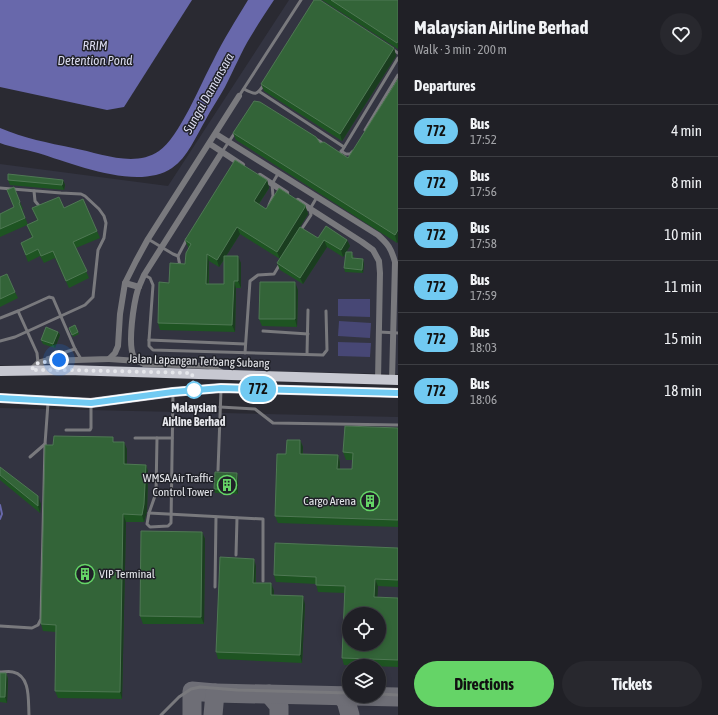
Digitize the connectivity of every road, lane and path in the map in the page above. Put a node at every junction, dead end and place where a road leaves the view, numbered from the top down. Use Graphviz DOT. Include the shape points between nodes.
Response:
graph roads {
  1 [pos="301,0"];
  2 [pos="386,45"];
  3 [pos="398,53"];
  4 [pos="398,58"];
  5 [pos="398,75"];
  6 [pos="266,82"];
  7 [pos="244,89"];
  8 [pos="260,92"];
  9 [pos="239,96"];
  10 [pos="237,129"];
  11 [pos="364,132"];
  12 [pos="216,134"];
  13 [pos="310,135"];
  14 [pos="229,142"];
  15 [pos="210,144"];
  16 [pos="356,145"];
  17 [pos="344,147"];
  18 [pos="324,148"];
  19 [pos="222,152"];
  20 [pos="236,161"];
  21 [pos="232,168"];
  22 [pos="248,169"];
  23 [pos="254,172"];
  24 [pos="279,172"];
  25 [pos="272,184"];
  26 [pos="0,188"];
  27 [pos="34,191"];
  28 [pos="61,193"];
  29 [pos="317,197"];
  30 [pos="57,200"];
  31 [pos="47,208"];
  32 [pos="310,208"];
  33 [pos="267,211"];
  34 [pos="190,234"];
  35 [pos="298,234"];
  36 [pos="148,239"];
  37 [pos="162,247"];
  38 [pos="178,256"];
  39 [pos="396,258"];
  40 [pos="282,261"];
  41 [pos="180,266"];
  42 [pos="144,275"];
  43 [pos="125,282"];
  44 [pos="139,288"];
  45 [pos="308,310"];
  46 [pos="18,311"];
  47 [pos="326,311"];
  48 [pos="120,314"];
  49 [pos="61,316"];
  50 [pos="133,316"];
  51 [pos="0,318"];
  52 [pos="263,331"];
  53 [pos="27,332"];
  54 [pos="379,332"];
  55 [pos="396,333"];
  56 [pos="308,334"];
  57 [pos="149,340"];
  58 [pos="0,341"];
  59 [pos="245,344"];
  60 [pos="75,349"];
  61 [pos="245,353"];
  62 [pos="307,354"];
  63 [pos="109,359"];
  64 [pos="82,360"];
  65 [pos="138,361"];
  66 [pos="35,364"];
  67 [pos="0,371"];
  68 [pos="224,374"];
  69 [pos="378,380"];
  70 [pos="395,380"];
  71 [pos="221,388"];
  72 [pos="173,392"];
  73 [pos="398,393"];
  74 [pos="0,398"];
  75 [pos="48,401"];
  76 [pos="91,403"];
  77 [pos="220,407"];
  78 [pos="398,425"];
  79 [pos="66,430"];
  80 [pos="135,438"];
  81 [pos="157,438"];
  82 [pos="172,438"];
  83 [pos="45,444"];
  84 [pos="30,457"];
  85 [pos="218,470"];
  86 [pos="149,513"];
  87 [pos="171,514"];
  88 [pos="216,517"];
  89 [pos="237,518"];
  90 [pos="236,555"];
  91 [pos="263,582"];
  92 [pos="215,587"];
  93 [pos="0,626"];
  94 [pos="0,672"];
  95 [pos="342,693"];
  96 [pos="386,694"];
  97 [pos="398,695"];
  98 [pos="29,715"];
  99 [pos="161,715"];
  1 -- 7 [label="lane"];
  2 -- 3 [label="lane"];
  4 -- 17 [label="lane"];
  5 -- 11 [label="lane"];
  6 -- 8 [label="lane"];
  7 -- 8 [label="lane" via="256,94"];
  7 -- 9 [label="lane"];
  8 -- 17 [label="lane"];
  9 -- 12 [label="street"];
  10 -- 14 [label="lane"];
  12 -- 14 [label="street"];
  12 -- 15 [label="street"];
  13 -- 18 [label="lane"];
  14 -- 19 [label="lane"];
  14 -- 24 [label="street"];
  15 -- 19 [label="street"];
  15 -- 36 [label="street"];
  16 -- 17 [label="lane" via="350,154 341,153"];
  19 -- 20 [label="street"];
  19 -- 37 [label="street"];
  20 -- 21 [label="lane"];
  20 -- 22 [label="street"];
  23 -- 25 [label="street"];
  24 -- 25 [label="lane"];
  24 -- 29 [label="street"];
  25 -- 32 [label="street"];
  25 -- 33 [label="lane" via="273,196"];
  26 -- 27 [label="lane"];
  27 -- 28 [label="lane"];
  27 -- 31 [label="lane" via="38,206"];
  28 -- 30 [label="lane"];
  28 -- 49 [label="lane" via="86,196 99,209 106,223 104,238 98,250 93,297 85,305"];
  29 -- 32 [label="lane"];
  29 -- 39 [label="street" via="378,235 392,249"];
  32 -- 35 [label="lane" via="311,214"];
  32 -- 54 [label="street" via="373,250 380,273"];
  34 -- 38 [label="lane"];
  36 -- 37 [label="lane"];
  36 -- 43 [label="street"];
  37 -- 38 [label="lane"];
  37 -- 42 [label="street"];
  38 -- 41 [label="lane"];
  39 -- 55 [label="street"];
  40 -- 59 [label="lane" via="274,274 258,275 250,281"];
  42 -- 44 [label="street"];
  42 -- 57 [label="lane" via="150,278 153,284"];
  43 -- 44 [label="street"];
  43 -- 48 [label="street"];
  44 -- 50 [label="street"];
  45 -- 56 [label="lane"];
  46 -- 49 [label="lane" via="49,297 53,298"];
  46 -- 51 [label="lane"];
  46 -- 53 [label="lane"];
  47 -- 62 [label="lane" via="327,350 323,355"];
  48 -- 50 [label="street"];
  48 -- 63 [label="street" via="118,346"];
  49 -- 53 [label="lane"];
  49 -- 60 [label="lane"];
  50 -- 65 [label="street" via="132,350"];
  52 -- 56 [label="lane"];
  53 -- 58 [label="lane"];
  53 -- 66 [label="lane" via="37,353"];
  54 -- 55 [label="lane"];
  54 -- 69 [label="street"];
  55 -- 70 [label="street"];
  56 -- 62 [label="lane"];
  57 -- 59 [label="lane"];
  57 -- 61 [label="lane" via="149,346 153,350"];
  59 -- 61 [label="lane"];
  60 -- 64 [label="lane"];
  60 -- 66 [label="lane"];
  61 -- 62 [label="lane"];
  63 -- 64 [label="street"];
  63 -- 65 [label="street"];
  64 -- 66 [label="street"];
  65 -- 68 [label="street" via="144,364 208,366"];
  66 -- 67 [label="main road, Jalan Lapangan Terbang Subang"];
  66 -- 68 [label="main road, Jalan Lapangan Terbang Subang" via="67,370"];
  68 -- 69 [label="main road, Jalan Lapangan Terbang Subang"];
  69 -- 70 [label="main road, Jalan Lapangan Terbang Subang"];
  71 -- 72 [label="main road"];
  71 -- 73 [label="main road"];
  71 -- 77 [label="lane"];
  72 -- 76 [label="main road"];
  72 -- 82 [label="lane"];
  74 -- 75 [label="main road"];
  75 -- 76 [label="main road"];
  75 -- 83 [label="lane"];
  76 -- 79 [label="lane" via="90,430"];
  77 -- 78 [label="lane" via="255,409 273,423"];
  77 -- 85 [label="lane"];
  80 -- 81 [label="lane"];
  81 -- 82 [label="lane"];
  81 -- 86 [label="lane" via="156,493"];
  82 -- 87 [label="lane"];
  83 -- 84 [label="lane"];
  83 -- 93 [label="lane" via="41,619 38,625 32,628"];
  86 -- 87 [label="lane"];
  86 -- 87 [label="lane" via="150,527 168,526 171,523"];
  87 -- 88 [label="lane"];
  88 -- 89 [label="lane"];
  88 -- 92 [label="lane"];
  89 -- 90 [label="lane"];
  89 -- 91 [label="lane" via="263,520"];
  94 -- 98 [label="lane" via="14,672 24,679 27,686"];
  95 -- 99 [label="lane" via="191,689"];
  96 -- 97 [label="lane"];
}
